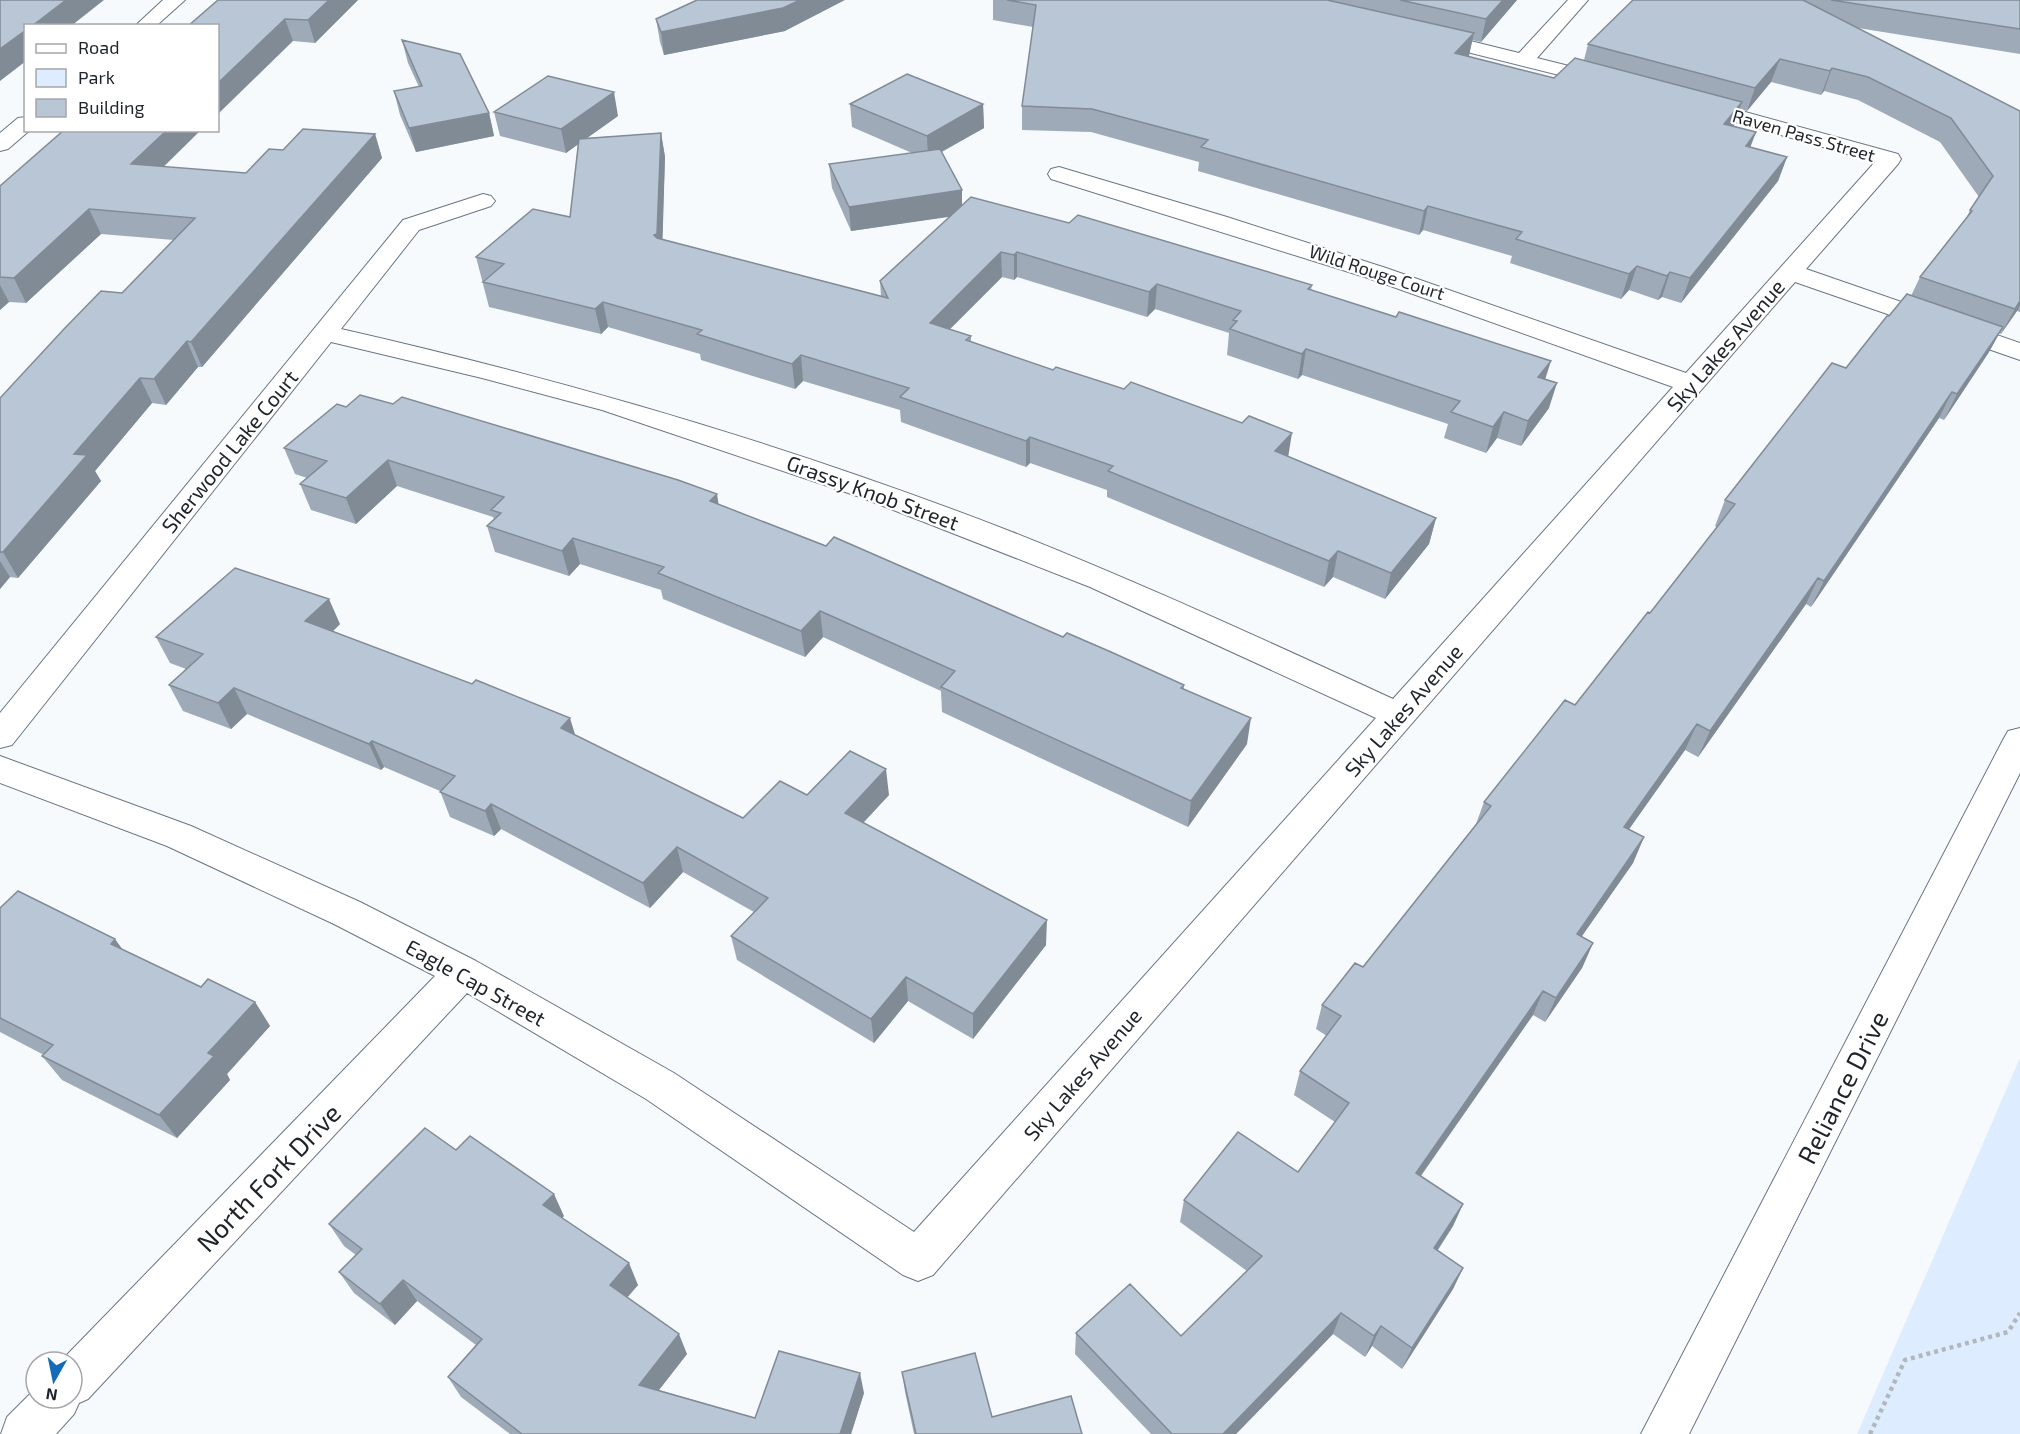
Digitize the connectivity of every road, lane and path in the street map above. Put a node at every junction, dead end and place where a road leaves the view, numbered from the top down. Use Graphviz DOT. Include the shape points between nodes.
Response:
graph roads {
  1 [pos="175,0"];
  2 [pos="1578,0"];
  3 [pos="146,24"];
  4 [pos="1402,31"];
  5 [pos="1524,60"];
  6 [pos="1623,85"];
  7 [pos="1679,100"];
  8 [pos="24,125"];
  9 [pos="0,144"];
  10 [pos="1890,159"];
  11 [pos="1059,174"];
  12 [pos="483,201"];
  13 [pos="1790,272"];
  14 [pos="324,333"];
  15 [pos="2020,352"];
  16 [pos="1691,384"];
  17 [pos="1398,715"];
  18 [pos="0,736"];
  19 [pos="2020,740"];
  20 [pos="0,769"];
  21 [pos="463,972"];
  22 [pos="918,1260"];
  23 [pos="2020,1313"];
  24 [pos="84,1370"];
  25 [pos="47,1410"];
  26 [pos="24,1434"];
  27 [pos="1664,1434"];
  28 [pos="1870,1434"];
  1 -- 3 [label="street"];
  2 -- 5 [label="street"];
  4 -- 5 [label="street"];
  5 -- 6 [label="street"];
  7 -- 10 [label="street, Raven Pass Street"];
  8 -- 9 [label="street"];
  10 -- 13 [label="street, Sky Lakes Avenue"];
  11 -- 16 [label="street, Wild Rouge Court" via="1361,266"];
  12 -- 14 [label="street, Sherwood Lake Court" via="411,225"];
  13 -- 15 [label="street"];
  13 -- 16 [label="street, Sky Lakes Avenue"];
  14 -- 17 [label="street, Grassy Knob Street" via="485,370 650,416 821,472 1000,538 1160,605"];
  14 -- 18 [label="street, Sherwood Lake Court"];
  16 -- 17 [label="street, Sky Lakes Avenue"];
  17 -- 22 [label="street, Sky Lakes Avenue"];
  19 -- 27 [label="street, Reliance Drive"];
  20 -- 21 [label="street, Eagle Cap Street" via="178,836 347,913"];
  21 -- 22 [label="street, Eagle Cap Street" via="660,1086"];
  21 -- 24 [label="street, North Fork Drive"];
  23 -- 28 [label="path" via="2008,1332 1905,1360"];
  25 -- 26 [label="street"];
}
